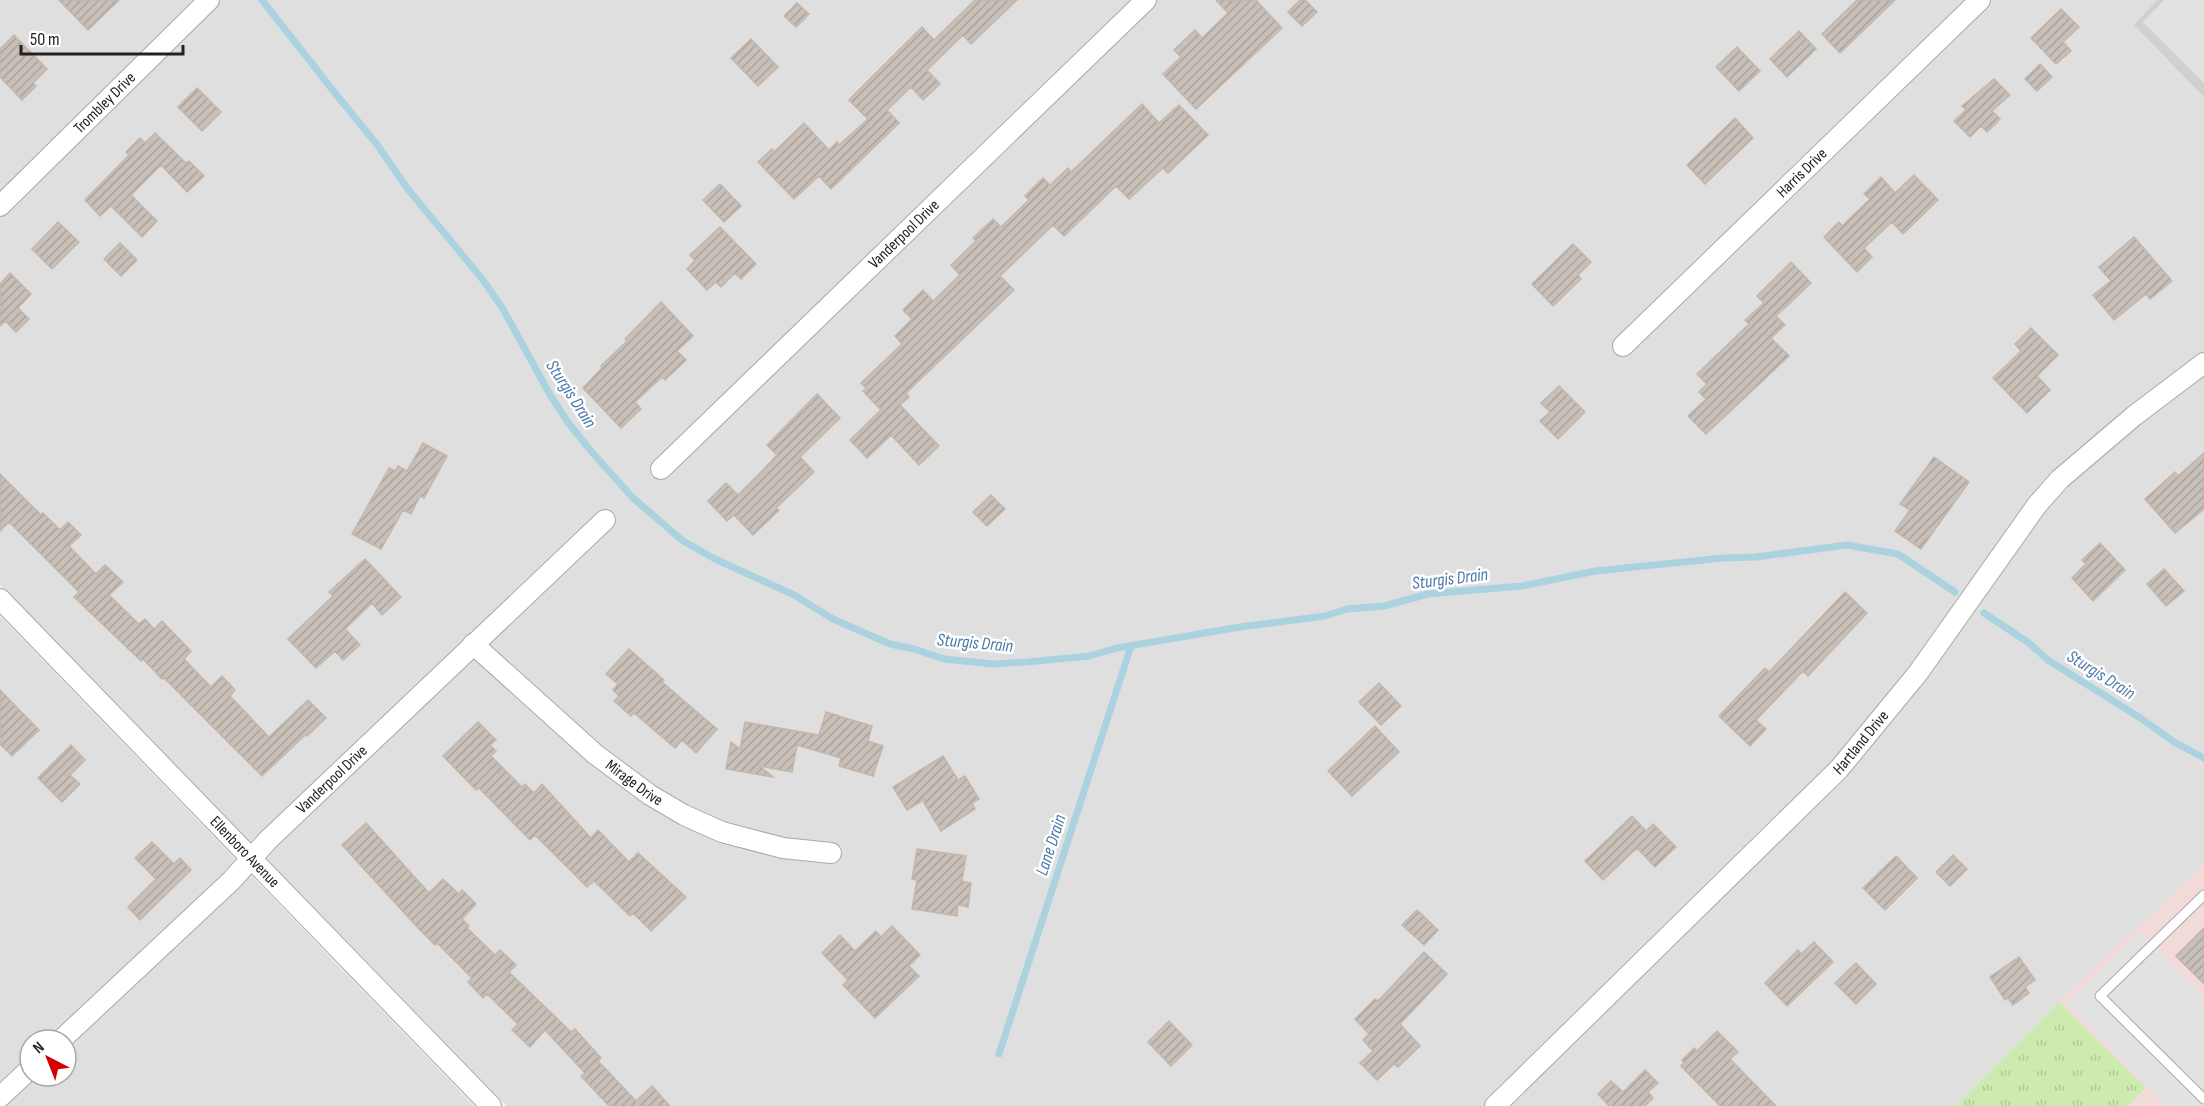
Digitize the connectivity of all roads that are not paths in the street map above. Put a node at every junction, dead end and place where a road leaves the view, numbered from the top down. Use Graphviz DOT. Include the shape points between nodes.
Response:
graph roads {
  1 [pos="209,0"];
  2 [pos="1146,0"];
  3 [pos="1980,0"];
  4 [pos="0,206"];
  5 [pos="1623,346"];
  6 [pos="2204,363"];
  7 [pos="661,469"];
  8 [pos="605,520"];
  9 [pos="0,599"];
  10 [pos="473,644"];
  11 [pos="831,853"];
  12 [pos="252,858"];
  13 [pos="2204,895"];
  14 [pos="74,1028"];
  15 [pos="18,1080"];
  16 [pos="0,1097"];
  17 [pos="2204,1098"];
  18 [pos="491,1106"];
  19 [pos="1495,1106"];
  1 -- 4 [label="street, Trombley Drive"];
  2 -- 7 [label="street, Vanderpool Drive"];
  3 -- 5 [label="street, Harris Drive"];
  6 -- 19 [label="street, Hartland Drive" via="2060,479 1918,673 1839,769"];
  8 -- 10 [label="street, Vanderpool Drive"];
  9 -- 12 [label="street, Ellenboro Avenue"];
  10 -- 11 [label="street, Mirage Drive" via="595,754 684,815 722,832 783,848"];
  10 -- 12 [label="street, Vanderpool Drive"];
  12 -- 14 [label="street, Vanderpool Drive"];
  12 -- 18 [label="street, Ellenboro Avenue"];
  13 -- 17 [label="lane" via="2100,996"];
  15 -- 16 [label="street"];
}
